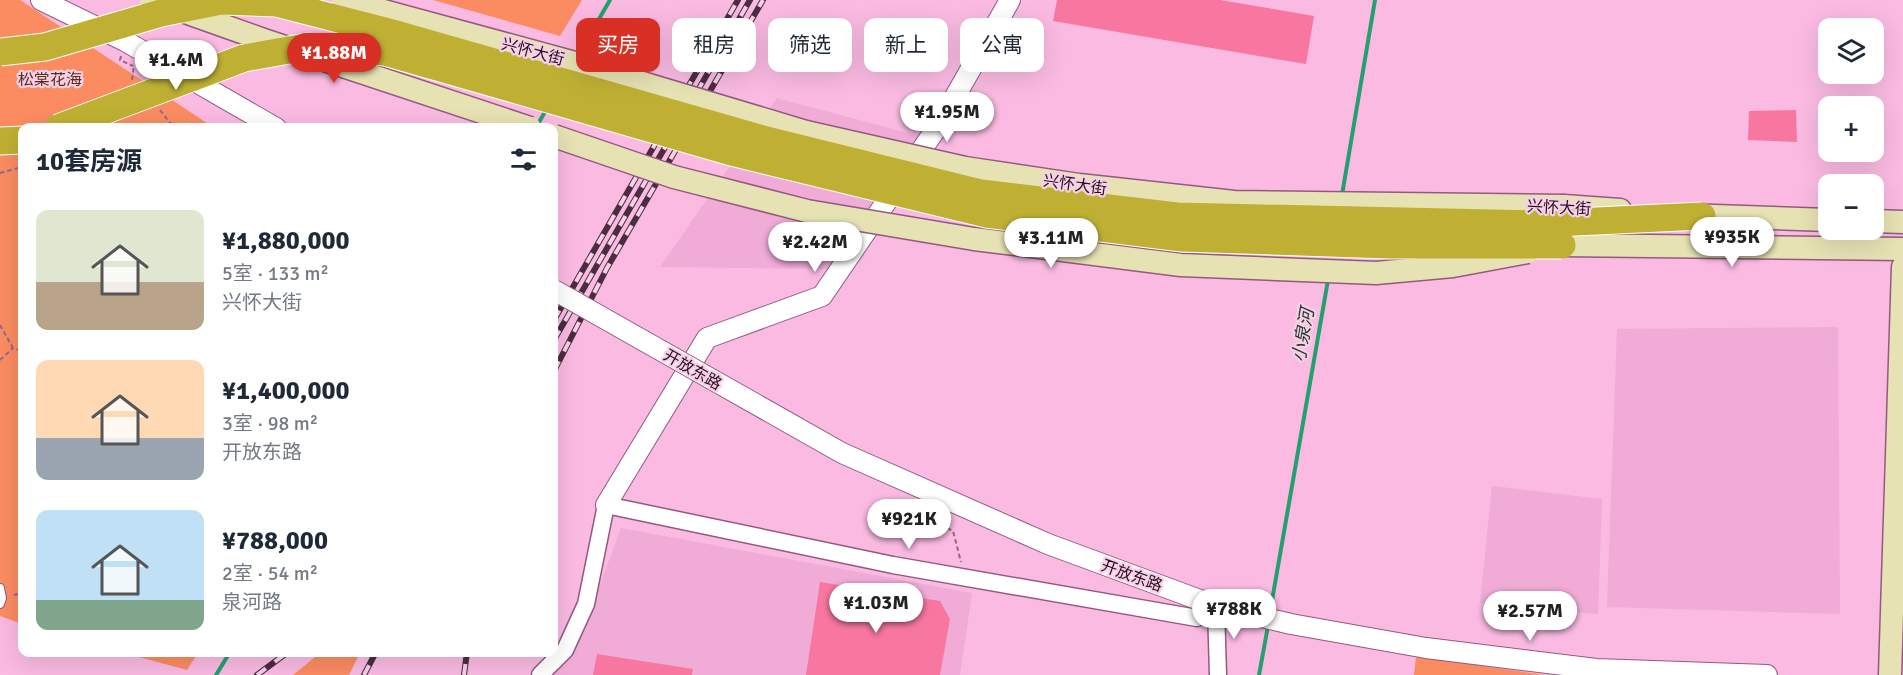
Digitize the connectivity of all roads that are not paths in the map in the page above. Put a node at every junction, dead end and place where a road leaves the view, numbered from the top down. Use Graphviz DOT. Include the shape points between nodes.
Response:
graph roads {
  1 [pos="41,0"];
  2 [pos="72,0"];
  3 [pos="152,0"];
  4 [pos="343,0"];
  5 [pos="1010,0"];
  6 [pos="92,25"];
  7 [pos="0,52"];
  8 [pos="71,123"];
  9 [pos="267,123"];
  10 [pos="515,123"];
  11 [pos="558,137"];
  12 [pos="18,140"];
  13 [pos="0,141"];
  14 [pos="1702,216"];
  15 [pos="1818,220"];
  16 [pos="1884,221"];
  17 [pos="1903,222"];
  18 [pos="1562,245"];
  19 [pos="1903,249"];
  20 [pos="1903,267"];
  21 [pos="558,292"];
  22 [pos="606,505"];
  23 [pos="0,588"];
  24 [pos="0,604"];
  25 [pos="1226,609"];
  26 [pos="540,675"];
  27 [pos="1218,675"];
  28 [pos="1767,675"];
  29 [pos="1890,675"];
  1 -- 6 [label="street"];
  2 -- 6 [label="street"];
  3 -- 10 [label="main road, bridge"];
  4 -- 14 [label="main road, 兴怀大街, bridge" via="579,63 806,132 965,168 1234,202 1564,206"];
  5 -- 22 [label="street" via="940,123 822,296 706,338"];
  6 -- 9 [label="street"];
  7 -- 14 [label="highway, bridge" via="45,47 161,12 221,1 276,3 763,139 981,193 1176,216 1533,224"];
  8 -- 18 [label="highway, bridge" via="244,57 306,47 385,52 735,153 986,214 1182,238 1389,245"];
  11 -- 18 [label="main road, bridge" via="674,177 807,211 974,239 1181,265 1376,273 1453,266"];
  12 -- 13 [label="highway"];
  14 -- 15 [label="main road, 兴怀大街"];
  16 -- 17 [label="main road"];
  18 -- 19 [label="main road"];
  20 -- 29 [label="main road"];
  21 -- 25 [label="street, 开放东路, bridge" via="842,453 1048,544"];
  22 -- 25 [label="street" via="964,578 1197,618"];
  22 -- 26 [label="street" via="586,604 565,650"];
  23 -- 24 [label="lane"];
  25 -- 27 [label="street"];
  25 -- 28 [label="street, 开放东路" via="1426,648 1596,669"];
}
